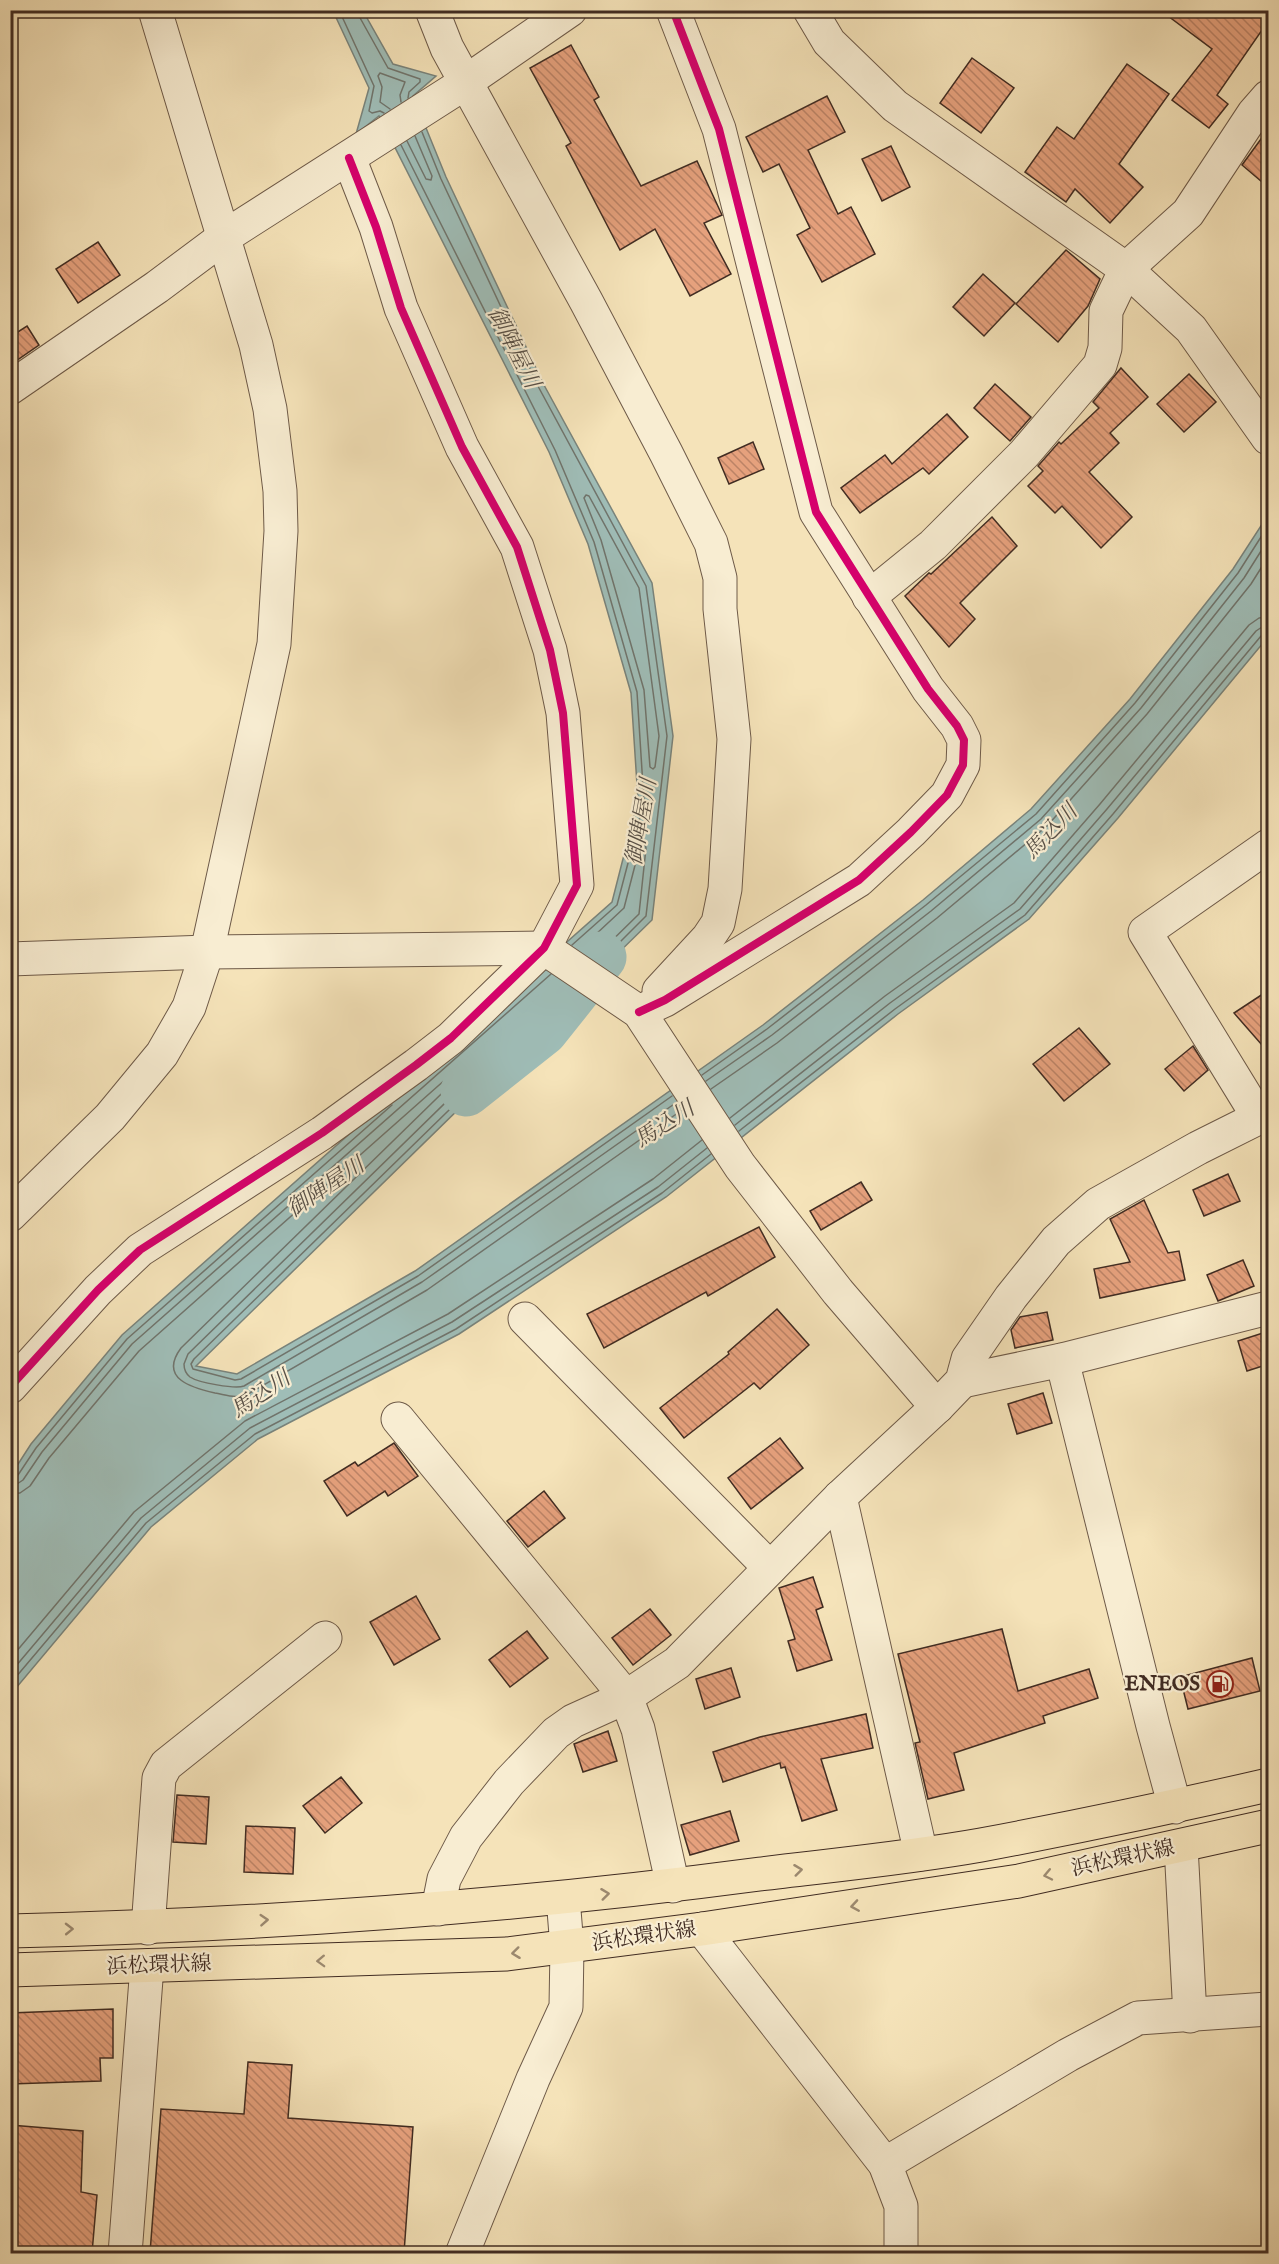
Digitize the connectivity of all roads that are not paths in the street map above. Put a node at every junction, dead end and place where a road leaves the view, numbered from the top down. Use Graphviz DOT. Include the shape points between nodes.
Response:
graph roads {
  1 [pos="155,10"];
  2 [pos="432,10"];
  3 [pos="570,10"];
  4 [pos="673,10"];
  5 [pos="810,10"];
  6 [pos="531,23"];
  7 [pos="460,86"];
  8 [pos="1269,97"];
  9 [pos="355,154"];
  10 [pos="224,237"];
  11 [pos="1126,269"];
  12 [pos="10,388"];
  13 [pos="1264,432"];
  14 [pos="869,597"];
  15 [pos="1269,846"];
  16 [pos="544,948"];
  17 [pos="207,952"];
  18 [pos="10,959"];
  19 [pos="644,1022"];
  20 [pos="1264,1115"];
  21 [pos="10,1215"];
  22 [pos="1269,1308"];
  23 [pos="525,1319"];
  24 [pos="1062,1360"];
  25 [pos="962,1381"];
  26 [pos="10,1387"];
  27 [pos="937,1407"];
  28 [pos="398,1419"];
  29 [pos="840,1497"];
  30 [pos="770,1568"];
  31 [pos="325,1638"];
  32 [pos="626,1697"];
  33 [pos="1269,1785"];
  34 [pos="1175,1807"];
  35 [pos="1269,1826"];
  36 [pos="1181,1846"];
  37 [pos="921,1854"];
  38 [pos="673,1886"];
  39 [pos="563,1899"];
  40 [pos="438,1909"];
  41 [pos="148,1928"];
  42 [pos="702,1929"];
  43 [pos="10,1931"];
  44 [pos="567,1947"];
  45 [pos="147,1966"];
  46 [pos="10,1970"];
  47 [pos="1269,2009"];
  48 [pos="1190,2016"];
  49 [pos="885,2164"];
  50 [pos="470,2252"];
  51 [pos="125,2253"];
  52 [pos="901,2253"];
  1 -- 10 [label="street"];
  2 -- 7 [label="street"];
  3 -- 6 [label="street"];
  4 -- 14 [label="street" via="719,129 816,512"];
  5 -- 11 [label="street" via="829,42 895,106"];
  6 -- 7 [label="street"];
  7 -- 9 [label="street"];
  7 -- 19 [label="street" via="586,301 711,543 720,578 734,739 724,889 718,923"];
  8 -- 11 [label="street" via="1188,213"];
  9 -- 10 [label="street"];
  9 -- 16 [label="street" via="406,318 462,447 517,547 550,650 563,713 577,885"];
  10 -- 12 [label="street"];
  10 -- 17 [label="street" via="256,345 270,410 281,531 274,644"];
  11 -- 13 [label="street" via="1191,329"];
  11 -- 14 [label="street" via="1106,311 1105,348 1100,365 1024,454 933,545"];
  14 -- 19 [label="street" via="964,740 963,765 958,775 947,795 859,880 665,1000"];
  15 -- 20 [label="street" via="1145,932"];
  16 -- 17 [label="street"];
  16 -- 19 [label="street"];
  16 -- 26 [label="street" via="451,1038 416,1065 322,1132 140,1250"];
  17 -- 18 [label="street"];
  17 -- 21 [label="street" via="189,1007 162,1054 110,1117"];
  19 -- 27 [label="street" via="740,1166 838,1292"];
  20 -- 25 [label="street" via="1084,1214 1056,1241 1011,1297 968,1359"];
  22 -- 24 [label="street"];
  23 -- 30 [label="street"];
  24 -- 25 [label="street"];
  24 -- 34 [label="street"];
  25 -- 27 [label="street"];
  27 -- 29 [label="street"];
  28 -- 32 [label="street"];
  29 -- 30 [label="street"];
  29 -- 37 [label="street"];
  30 -- 32 [label="street" via="677,1663"];
  31 -- 41 [label="street" via="166,1765 159,1778"];
  32 -- 38 [label="street" via="638,1729"];
  32 -- 40 [label="street" via="556,1733 509,1782 466,1837 444,1879"];
  33 -- 34 [label="main road, 浜松環状線"];
  34 -- 37 [label="main road, 浜松環状線"];
  35 -- 36 [label="main road, 浜松環状線"];
  36 -- 42 [label="main road, 浜松環状線, one-way" via="1019,1881"];
  36 -- 48 [label="street"];
  38 -- 37 [label="main road, 浜松環状線, one-way"];
  39 -- 38 [label="main road, 浜松環状線, one-way"];
  39 -- 40 [label="main road, 浜松環状線"];
  39 -- 44 [label="street"];
  41 -- 40 [label="main road, 浜松環状線, one-way"];
  43 -- 41 [label="main road, 浜松環状線, one-way"];
  42 -- 44 [label="main road, 浜松環状線"];
  42 -- 49 [label="street"];
  44 -- 45 [label="main road, 浜松環状線, one-way" via="507,1954"];
  44 -- 50 [label="street" via="566,2007 533,2079"];
  45 -- 46 [label="main road, 浜松環状線"];
  45 -- 51 [label="street"];
  47 -- 48 [label="street"];
  48 -- 49 [label="street" via="1138,2018"];
  49 -- 52 [label="street" via="901,2206"];
}
